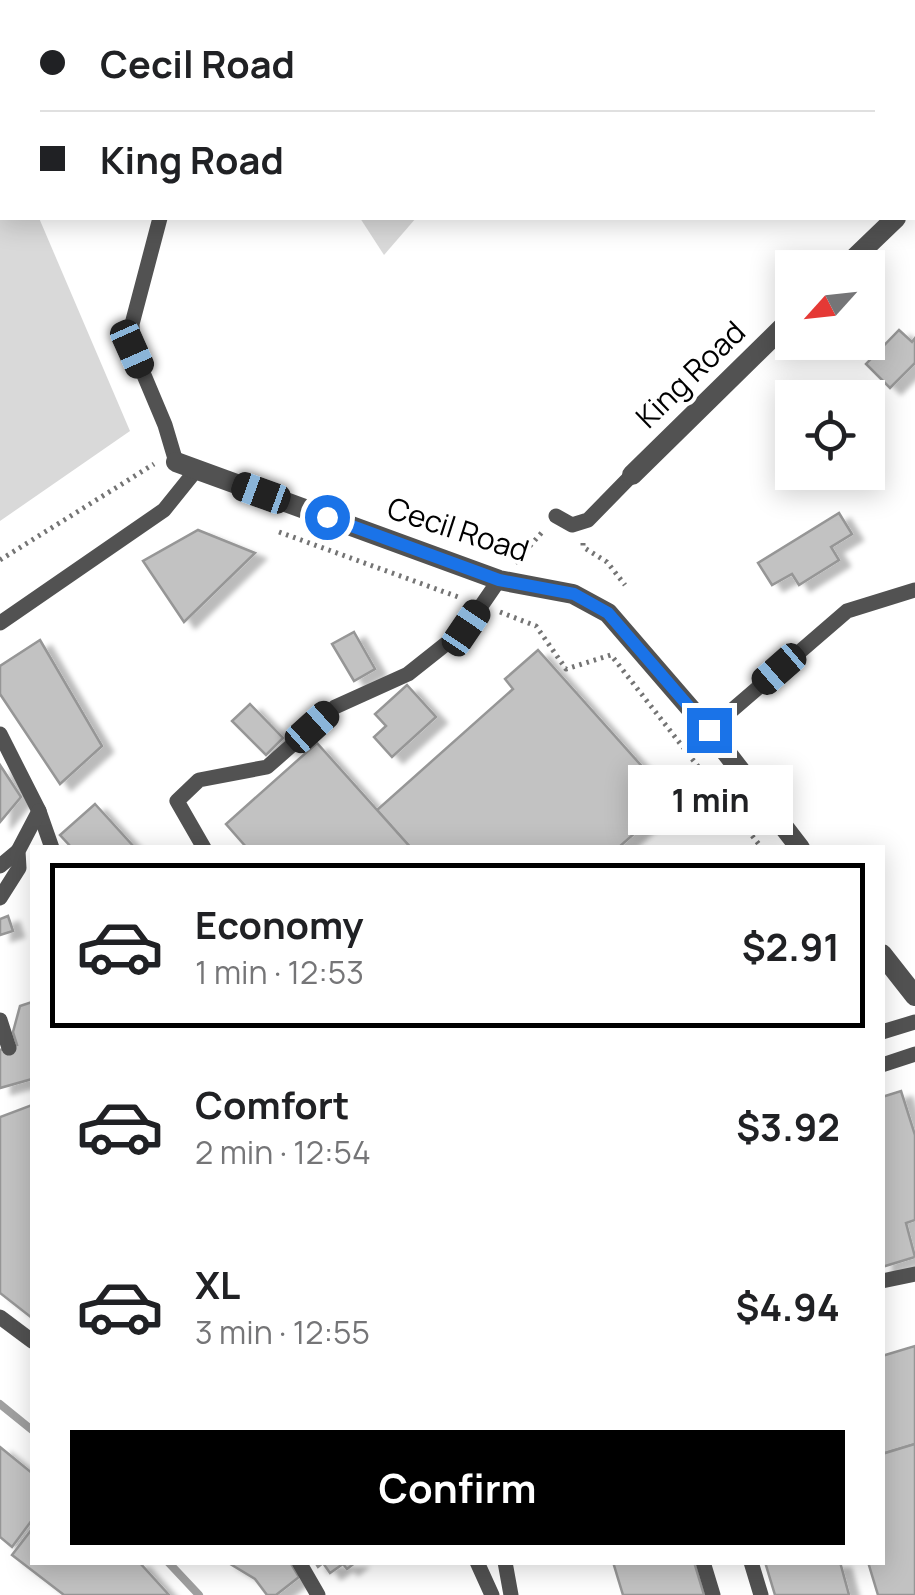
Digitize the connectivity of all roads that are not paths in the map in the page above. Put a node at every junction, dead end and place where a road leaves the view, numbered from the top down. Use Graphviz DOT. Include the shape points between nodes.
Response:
graph roads {
  1 [pos="159,220"];
  2 [pos="894,220"];
  3 [pos="863,250"];
  4 [pos="775,335"];
  5 [pos="176,462"];
  6 [pos="197,469"];
  7 [pos="632,475"];
  8 [pos="556,516"];
  9 [pos="499,580"];
  10 [pos="915,590"];
  11 [pos="0,623"];
  12 [pos="709,730"];
  13 [pos="0,734"];
  14 [pos="39,811"];
  15 [pos="51,845"];
  16 [pos="202,845"];
  17 [pos="798,845"];
  18 [pos="18,851"];
  19 [pos="0,866"];
  20 [pos="0,898"];
  21 [pos="885,958"];
  22 [pos="915,996"];
  23 [pos="0,1020"];
  24 [pos="915,1022"];
  25 [pos="885,1031"];
  26 [pos="9,1048"];
  27 [pos="915,1054"];
  28 [pos="885,1064"];
  29 [pos="915,1274"];
  30 [pos="885,1280"];
  31 [pos="0,1316"];
  32 [pos="30,1339"];
  33 [pos="300,1565"];
  34 [pos="478,1565"];
  35 [pos="506,1565"];
  36 [pos="704,1565"];
  37 [pos="751,1565"];
  38 [pos="318,1595"];
  39 [pos="492,1595"];
  40 [pos="511,1595"];
  41 [pos="713,1595"];
  42 [pos="761,1595"];
  1 -- 5 [label="lane" via="132,324 132,349"];
  2 -- 3 [label="street"];
  4 -- 7 [label="street, King Road"];
  5 -- 6 [label="street, Cecil Road"];
  6 -- 9 [label="street, Cecil Road"];
  6 -- 11 [label="lane" via="164,510"];
  7 -- 8 [label="lane" via="588,520 572,525"];
  9 -- 12 [label="street, Cecil Road" via="574,594 608,613"];
  9 -- 16 [label="lane" via="466,628 408,674 334,707 266,767 199,780 176,801"];
  10 -- 12 [label="lane" via="847,611"];
  12 -- 17 [label="street"];
  13 -- 14 [label="lane"];
  14 -- 15 [label="lane"];
  14 -- 18 [label="lane"];
  18 -- 19 [label="lane"];
  18 -- 20 [label="lane" via="20,868"];
  21 -- 22 [label="street"];
  23 -- 26 [label="lane"];
  24 -- 25 [label="lane"];
  27 -- 28 [label="lane"];
  29 -- 30 [label="lane"];
  31 -- 32 [label="lane"];
  33 -- 38 [label="lane"];
  34 -- 39 [label="lane"];
  35 -- 40 [label="lane"];
  36 -- 41 [label="lane"];
  37 -- 42 [label="lane"];
}
